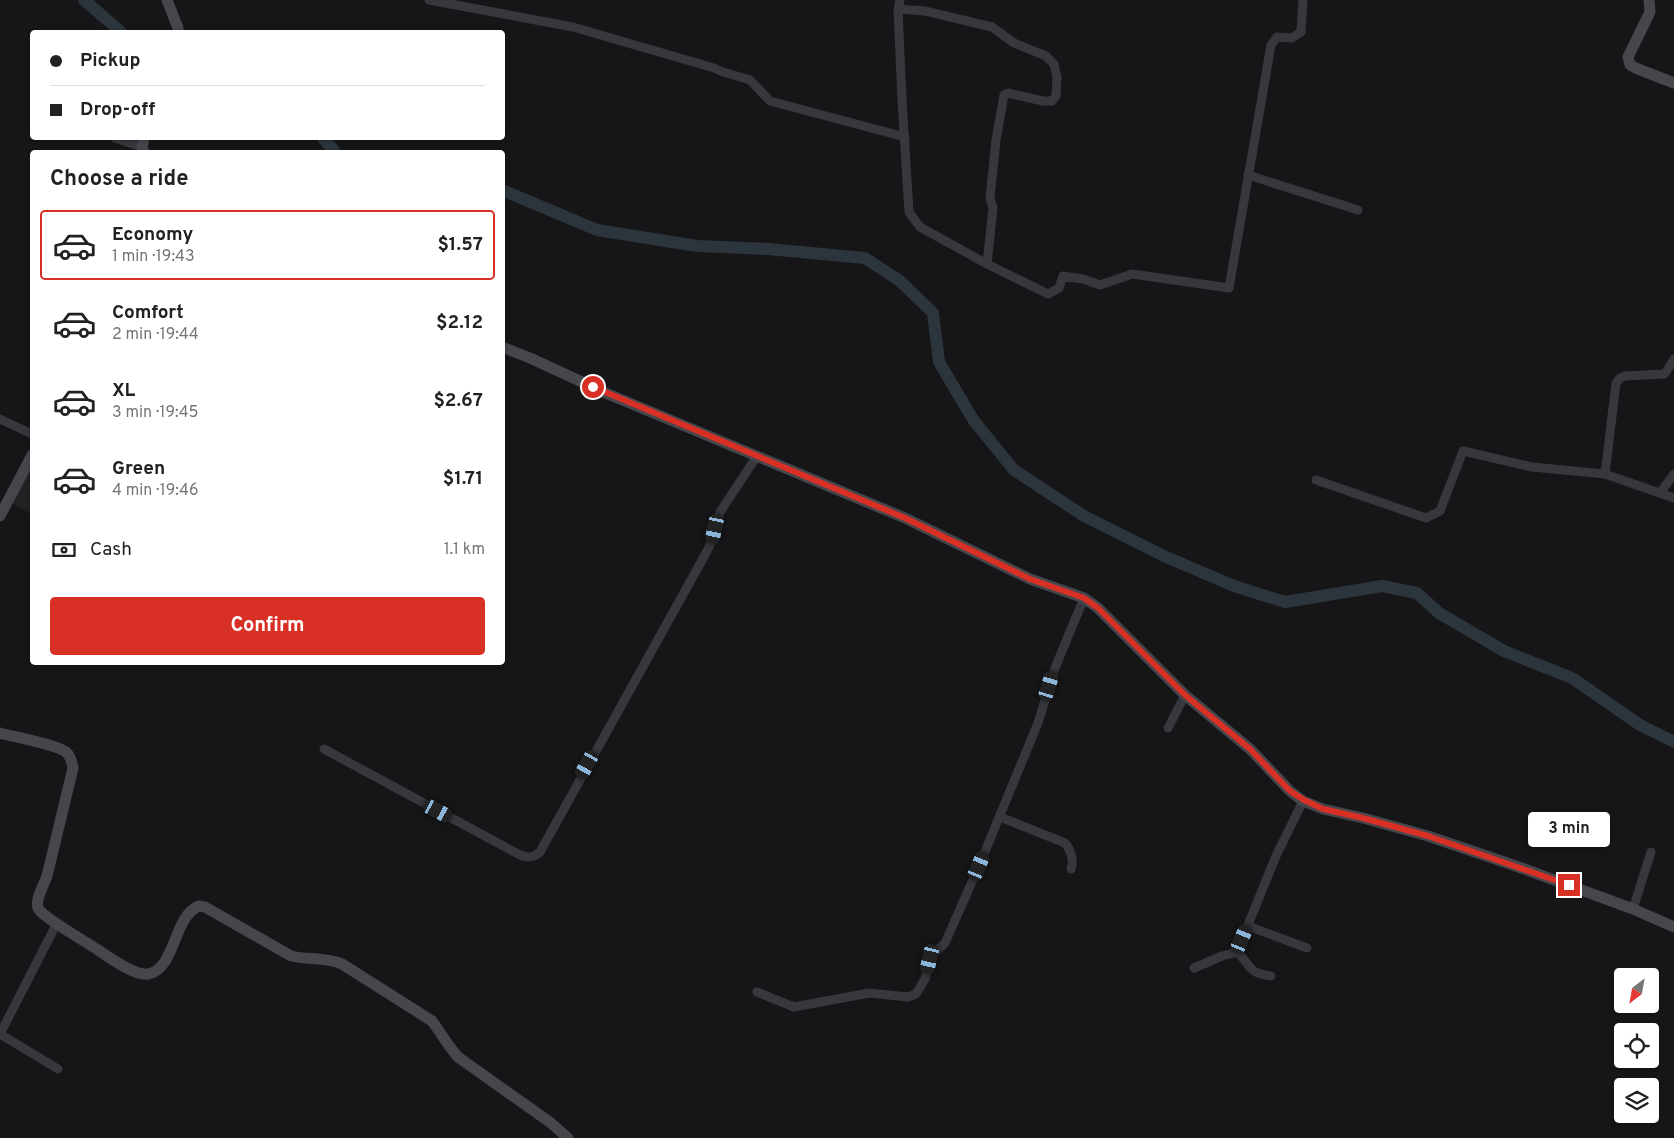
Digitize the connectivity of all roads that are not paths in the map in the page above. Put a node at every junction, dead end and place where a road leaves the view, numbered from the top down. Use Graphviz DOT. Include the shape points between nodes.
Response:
graph roads {
  1 [pos="429,0"];
  2 [pos="1303,0"];
  3 [pos="1649,0"];
  4 [pos="169,1"];
  5 [pos="899,4"];
  6 [pos="178,30"];
  7 [pos="1674,83"];
  8 [pos="905,137"];
  9 [pos="122,140"];
  10 [pos="144,146"];
  11 [pos="1248,175"];
  12 [pos="1358,210"];
  13 [pos="988,264"];
  14 [pos="505,348"];
  15 [pos="1674,359"];
  16 [pos="0,419"];
  17 [pos="30,433"];
  18 [pos="757,456"];
  19 [pos="30,459"];
  20 [pos="1605,474"];
  21 [pos="1674,474"];
  22 [pos="1316,480"];
  23 [pos="1660,493"];
  24 [pos="1674,498"];
  25 [pos="0,516"];
  26 [pos="1084,598"];
  27 [pos="1185,695"];
  28 [pos="1168,728"];
  29 [pos="0,733"];
  30 [pos="324,749"];
  31 [pos="1304,800"];
  32 [pos="1000,817"];
  33 [pos="1652,852"];
  34 [pos="1071,870"];
  35 [pos="1633,909"];
  36 [pos="57,924"];
  37 [pos="1248,926"];
  38 [pos="1674,928"];
  39 [pos="1307,948"];
  40 [pos="1237,952"];
  41 [pos="1194,968"];
  42 [pos="1271,976"];
  43 [pos="757,992"];
  44 [pos="0,1034"];
  45 [pos="58,1069"];
  46 [pos="568,1138"];
  1 -- 8 [label="street" via="573,27 750,80 770,101"];
  2 -- 11 [label="street" via="1301,32 1292,38 1277,37 1270,45"];
  3 -- 7 [label="main road" via="1650,12 1628,57 1630,65"];
  4 -- 6 [label="main road"];
  5 -- 8 [label="street"];
  5 -- 13 [label="street" via="992,27 1014,43 1046,56 1054,64 1058,78 1056,96 1052,101 1004,95 990,198 993,208"];
  8 -- 13 [label="street" via="909,212 920,227"];
  9 -- 10 [label="street"];
  11 -- 12 [label="street"];
  11 -- 13 [label="street" via="1229,288 1132,274 1100,285 1063,276 1059,288 1048,294"];
  14 -- 18 [label="main road"];
  15 -- 20 [label="street" via="1664,374 1625,376 1616,383"];
  16 -- 17 [label="street"];
  18 -- 26 [label="main road" via="905,518 1030,579"];
  18 -- 30 [label="street" via="720,512 706,553 535,856 520,855"];
  19 -- 25 [label="main road"];
  20 -- 22 [label="street" via="1532,467 1463,451 1440,511 1426,518"];
  20 -- 23 [label="street"];
  21 -- 23 [label="street"];
  23 -- 24 [label="street"];
  26 -- 27 [label="main road"];
  26 -- 32 [label="street"];
  27 -- 28 [label="street"];
  27 -- 31 [label="main road" via="1250,749 1290,791"];
  29 -- 36 [label="main road" via="56,747 71,759 73,768 38,902 41,912"];
  31 -- 35 [label="main road" via="1323,809 1428,836"];
  31 -- 37 [label="street" via="1276,856"];
  32 -- 34 [label="street" via="1065,843 1070,848"];
  32 -- 43 [label="street" via="945,943 931,956 925,979 916,994 908,997 869,993 794,1007"];
  33 -- 35 [label="street"];
  35 -- 38 [label="main road"];
  36 -- 44 [label="street"];
  36 -- 46 [label="main road" via="122,965 138,973 149,974 168,957 188,912 199,906 291,956 329,959 342,964 432,1021 458,1057"];
  37 -- 39 [label="street"];
  37 -- 40 [label="street"];
  40 -- 41 [label="street"];
  40 -- 42 [label="street" via="1254,972"];
  44 -- 45 [label="street"];
}
